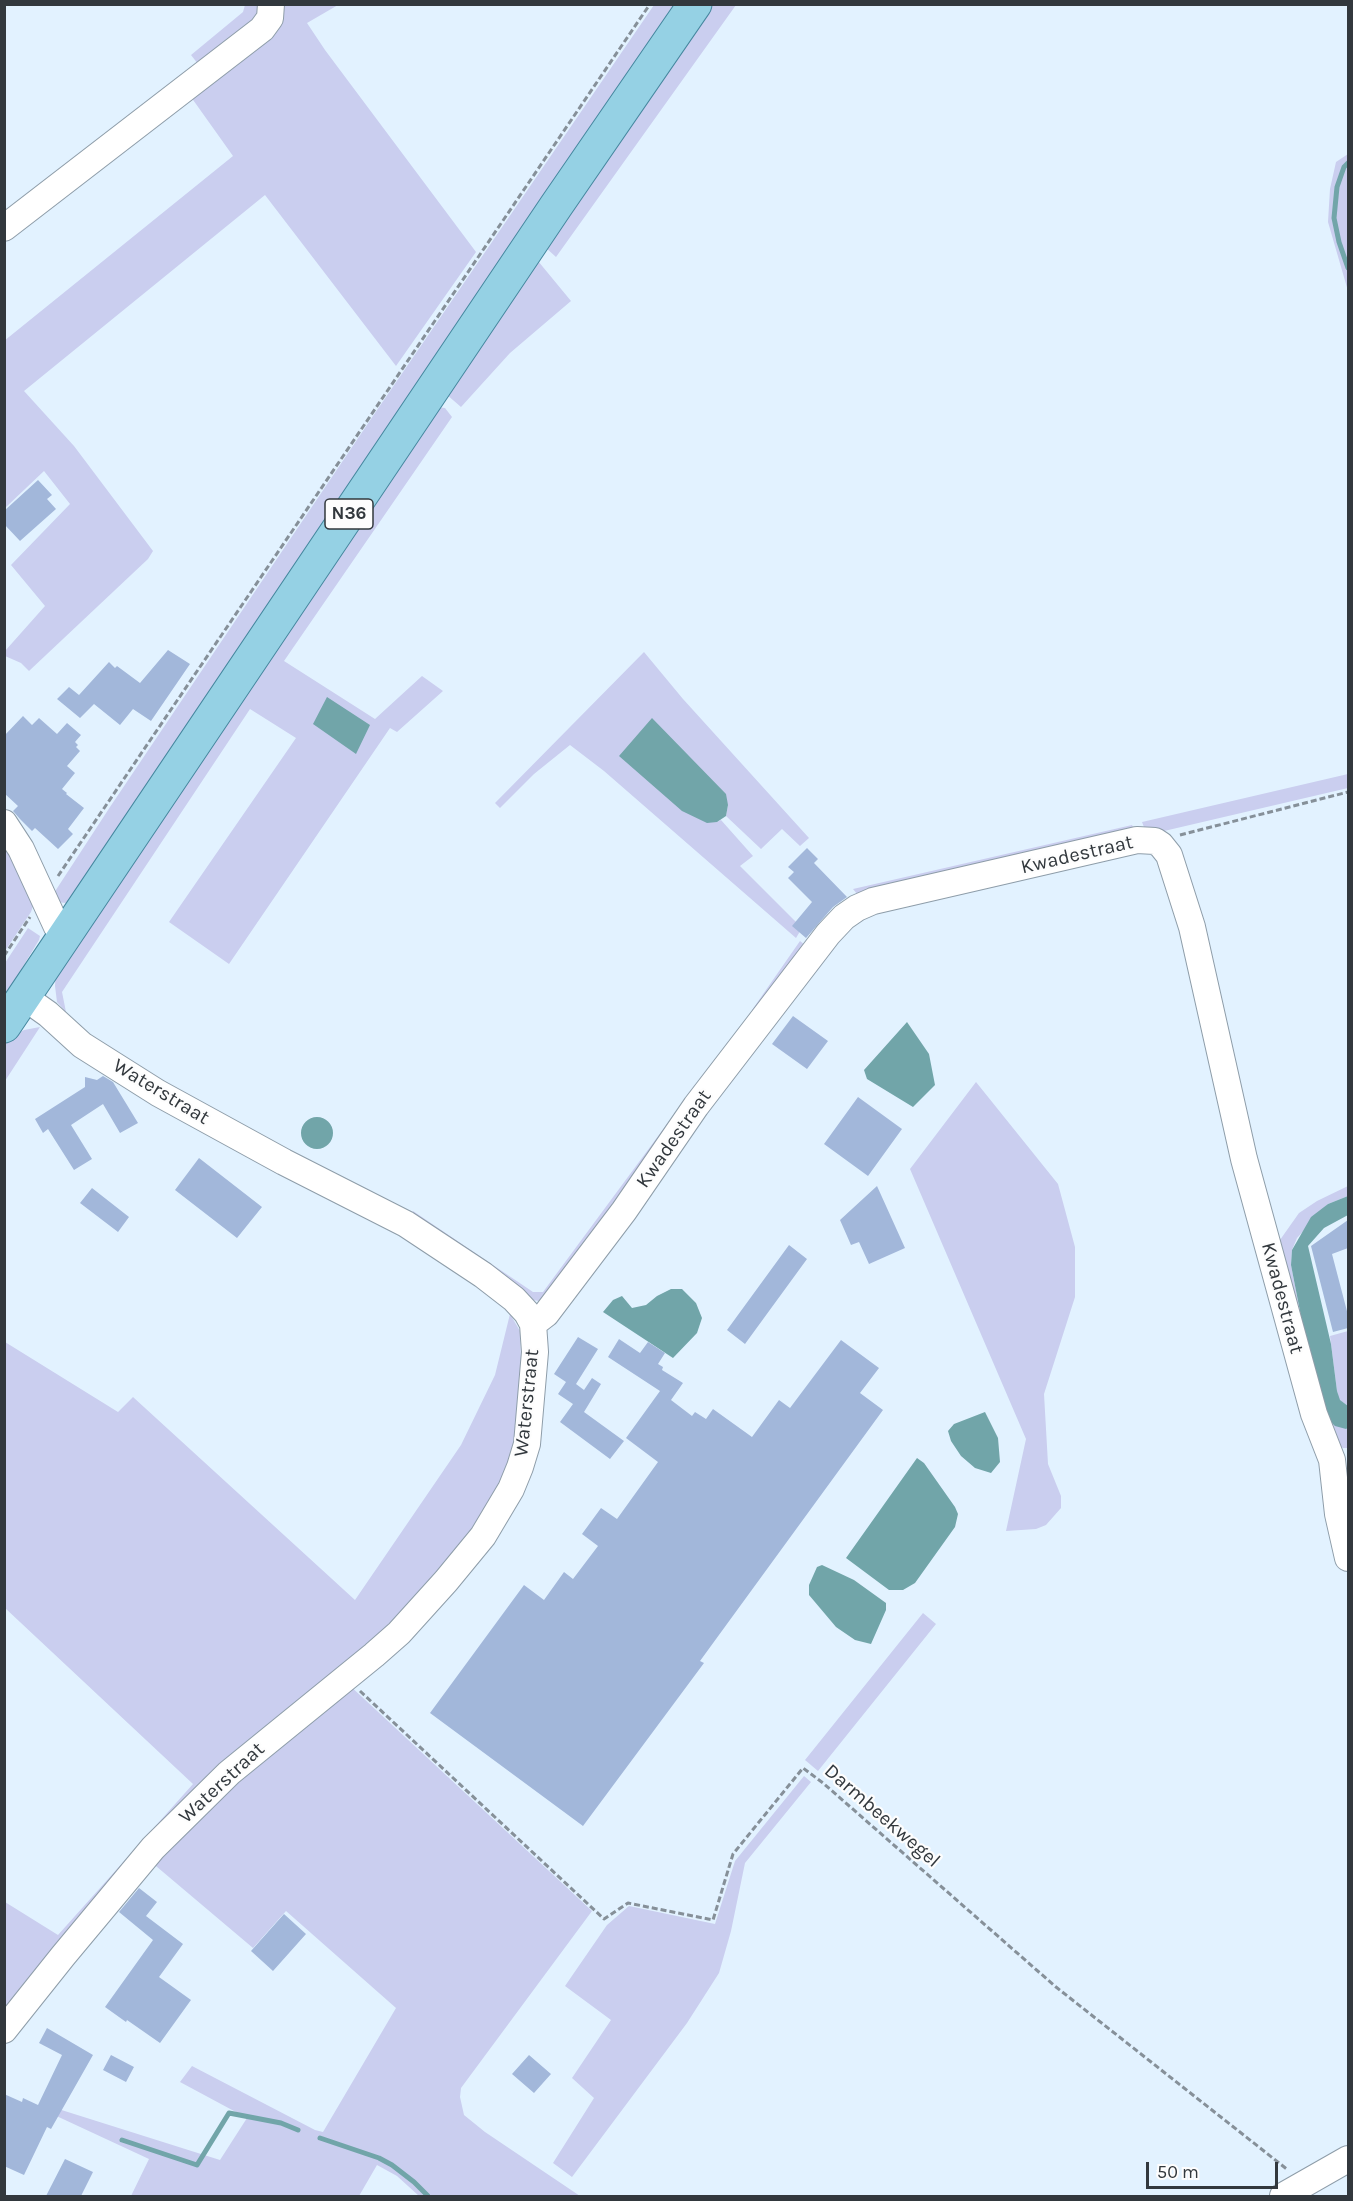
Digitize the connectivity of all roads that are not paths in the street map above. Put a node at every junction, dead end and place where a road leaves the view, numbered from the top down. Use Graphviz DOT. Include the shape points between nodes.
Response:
graph roads {
  1 [pos="271,4"];
  2 [pos="695,4"];
  3 [pos="4,228"];
  4 [pos="4,823"];
  5 [pos="66,933"];
  6 [pos="24,997"];
  7 [pos="4,1026"];
  8 [pos="533,1324"];
  9 [pos="1348,1558"];
  10 [pos="4,2030"];
  11 [pos="1348,2159"];
  12 [pos="1309,2190"];
  13 [pos="1283,2196"];
  1 -- 3 [label="street" via="270,18 262,28"];
  2 -- 5 [label="main road, N36"];
  4 -- 5 [label="street" via="21,849 57,927"];
  5 -- 6 [label="main road, N36"];
  6 -- 7 [label="main road, N36"];
  6 -- 8 [label="street, Waterstraat" via="82,1045 158,1093 406,1224 514,1299"];
  8 -- 9 [label="street, Kwadestraat" via="546,1314 696,1106 828,934 851,913 873,901 1137,840 1155,841 1168,855 1192,927 1244,1159 1314,1414 1332,1460"];
  8 -- 10 [label="street, Waterstraat" via="535,1352 526,1444 507,1497 483,1536 399,1633 229,1773 153,1848"];
  11 -- 12 [label="street"];
  12 -- 13 [label="street"];
}
